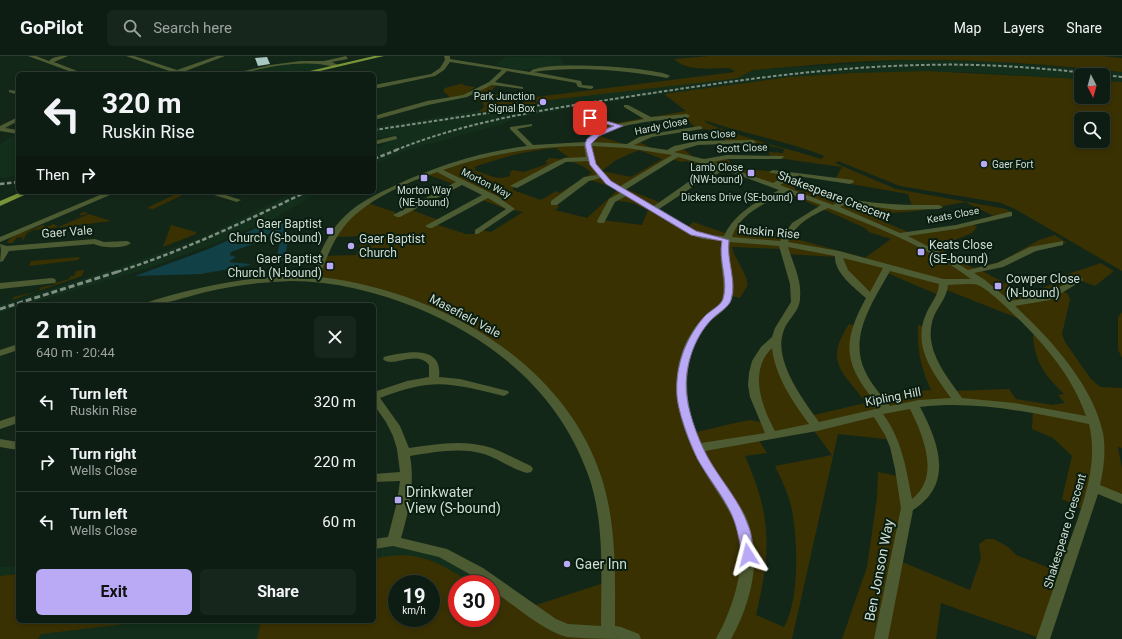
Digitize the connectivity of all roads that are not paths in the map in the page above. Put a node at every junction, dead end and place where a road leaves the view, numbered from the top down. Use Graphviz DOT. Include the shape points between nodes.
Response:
graph roads {
  1 [pos="31,56"];
  2 [pos="65,56"];
  3 [pos="129,56"];
  4 [pos="222,56"];
  5 [pos="370,56"];
  6 [pos="380,56"];
  7 [pos="346,58"];
  8 [pos="448,58"];
  9 [pos="51,62"];
  10 [pos="326,62"];
  11 [pos="335,65"];
  12 [pos="506,69"];
  13 [pos="77,72"];
  14 [pos="177,72"];
  15 [pos="243,72"];
  16 [pos="308,72"];
  17 [pos="527,73"];
  18 [pos="667,76"];
  19 [pos="491,83"];
  20 [pos="376,87"];
  21 [pos="592,87"];
  22 [pos="521,88"];
  23 [pos="11,91"];
  24 [pos="16,92"];
  25 [pos="626,106"];
  26 [pos="687,116"];
  27 [pos="376,117"];
  28 [pos="590,118"];
  29 [pos="649,119"];
  30 [pos="16,120"];
  31 [pos="530,125"];
  32 [pos="620,126"];
  33 [pos="0,128"];
  34 [pos="700,128"];
  35 [pos="16,132"];
  36 [pos="395,138"];
  37 [pos="753,142"];
  38 [pos="376,143"];
  39 [pos="588,144"];
  40 [pos="629,146"];
  41 [pos="532,147"];
  42 [pos="668,152"];
  43 [pos="678,154"];
  44 [pos="781,157"];
  45 [pos="590,159"];
  46 [pos="704,162"];
  47 [pos="724,168"];
  48 [pos="436,169"];
  49 [pos="773,172"];
  50 [pos="796,174"];
  51 [pos="601,176"];
  52 [pos="462,182"];
  53 [pos="850,182"];
  54 [pos="774,185"];
  55 [pos="514,186"];
  56 [pos="786,190"];
  57 [pos="622,191"];
  58 [pos="22,194"];
  59 [pos="108,194"];
  60 [pos="215,194"];
  61 [pos="826,194"];
  62 [pos="488,195"];
  63 [pos="237,200"];
  64 [pos="847,201"];
  65 [pos="554,203"];
  66 [pos="0,204"];
  67 [pos="831,206"];
  68 [pos="939,207"];
  69 [pos="654,209"];
  70 [pos="1009,214"];
  71 [pos="397,215"];
  72 [pos="601,221"];
  73 [pos="429,226"];
  74 [pos="478,232"];
  75 [pos="900,235"];
  76 [pos="0,240"];
  77 [pos="726,240"];
  78 [pos="128,243"];
  79 [pos="1060,243"];
  80 [pos="783,244"];
  81 [pos="3,247"];
  82 [pos="840,254"];
  83 [pos="0,259"];
  84 [pos="888,268"];
  85 [pos="969,272"];
  86 [pos="314,279"];
  87 [pos="1079,280"];
  88 [pos="52,281"];
  89 [pos="943,282"];
  90 [pos="982,282"];
  91 [pos="0,286"];
  92 [pos="871,298"];
  93 [pos="154,303"];
  94 [pos="1009,304"];
  95 [pos="776,339"];
  96 [pos="16,348"];
  97 [pos="0,353"];
  98 [pos="388,359"];
  99 [pos="434,380"];
  100 [pos="504,393"];
  101 [pos="376,396"];
  102 [pos="376,400"];
  103 [pos="959,402"];
  104 [pos="912,405"];
  105 [pos="882,411"];
  106 [pos="16,420"];
  107 [pos="1094,421"];
  108 [pos="0,425"];
  109 [pos="816,427"];
  110 [pos="772,436"];
  111 [pos="0,443"];
  112 [pos="16,446"];
  113 [pos="698,448"];
  114 [pos="403,453"];
  115 [pos="527,469"];
  116 [pos="407,476"];
  117 [pos="376,478"];
  118 [pos="1093,488"];
  119 [pos="1122,499"];
  120 [pos="907,508"];
  121 [pos="393,541"];
  122 [pos="376,544"];
  123 [pos="608,636"];
  124 [pos="634,639"];
  125 [pos="723,639"];
  126 [pos="881,639"];
  127 [pos="1043,639"];
  1 -- 9 [label="street"];
  2 -- 9 [label="street"];
  3 -- 14 [label="street"];
  4 -- 14 [label="street"];
  5 -- 11 [label="main road"];
  6 -- 11 [label="main road"];
  7 -- 10 [label="street"];
  8 -- 12 [label="street"];
  8 -- 20 [label="street" via="433,75"];
  9 -- 13 [label="street"];
  10 -- 11 [label="street"];
  10 -- 15 [label="street" via="277,64"];
  11 -- 16 [label="main road"];
  12 -- 17 [label="street"];
  12 -- 19 [label="street"];
  17 -- 18 [label="street" via="559,67 594,66"];
  17 -- 21 [label="street" via="572,80 579,82 580,86"];
  19 -- 22 [label="street"];
  19 -- 27 [label="street" via="465,96 427,102"];
  23 -- 24 [label="street"];
  25 -- 29 [label="street"];
  26 -- 29 [label="street"];
  28 -- 32 [label="street"];
  29 -- 32 [label="street"];
  30 -- 33 [label="street"];
  31 -- 41 [label="street" via="512,128"];
  32 -- 39 [label="street" via="597,135"];
  33 -- 35 [label="street"];
  34 -- 40 [label="street, Hardy Close" via="649,136 633,141"];
  36 -- 38 [label="street"];
  37 -- 42 [label="street, Burns Close" via="685,145"];
  39 -- 40 [label="street, Shakespeare Crescent"];
  39 -- 41 [label="street, Shakespeare Crescent"];
  39 -- 45 [label="street, Ruskin Rise"];
  40 -- 42 [label="street, Shakespeare Crescent"];
  41 -- 48 [label="street, Shakespeare Crescent" via="466,160"];
  42 -- 43 [label="street, Shakespeare Crescent"];
  43 -- 46 [label="street, Shakespeare Crescent"];
  43 -- 57 [label="street"];
  44 -- 46 [label="street, Scott Close" via="743,156 715,158"];
  45 -- 51 [label="street, Ruskin Rise"];
  45 -- 55 [label="street" via="565,160"];
  46 -- 47 [label="street, Shakespeare Crescent"];
  47 -- 54 [label="street, Shakespeare Crescent"];
  47 -- 69 [label="street" via="694,182"];
  48 -- 52 [label="street, Morton Way"];
  48 -- 86 [label="street, Shakespeare Crescent" via="364,204 347,218 336,232"];
  49 -- 50 [label="street"];
  50 -- 53 [label="street"];
  50 -- 54 [label="street"];
  51 -- 57 [label="street, Ruskin Rise"];
  51 -- 65 [label="street" via="587,179"];
  52 -- 62 [label="street, Morton Way"];
  52 -- 71 [label="street"];
  54 -- 56 [label="street, Shakespeare Crescent"];
  56 -- 67 [label="street, Shakespeare Crescent"];
  56 -- 77 [label="street" via="756,205 740,217 729,230"];
  57 -- 69 [label="street, Ruskin Rise"];
  57 -- 72 [label="street" via="612,201"];
  58 -- 66 [label="main road"];
  59 -- 76 [label="street, Gaer Vale"];
  60 -- 63 [label="street"];
  61 -- 64 [label="street"];
  62 -- 73 [label="street"];
  62 -- 74 [label="street, Morton Way" via="511,209"];
  64 -- 67 [label="street"];
  64 -- 68 [label="street" via="897,208"];
  67 -- 75 [label="street, Shakespeare Crescent"];
  67 -- 80 [label="street" via="799,221 790,229"];
  69 -- 77 [label="street, Ruskin Rise" via="693,233"];
  70 -- 75 [label="street, Keats Close"];
  75 -- 85 [label="street, Shakespeare Crescent"];
  77 -- 80 [label="street, Ruskin Rise"];
  77 -- 113 [label="street" via="724,250 729,292 727,302 708,318 697,332 688,350 682,376 682,397"];
  78 -- 81 [label="street, Gaer Vale" via="103,245 95,241 84,241"];
  79 -- 85 [label="street" via="1033,249 1000,265"];
  80 -- 82 [label="street, Ruskin Rise"];
  80 -- 95 [label="street" via="796,290 796,299"];
  81 -- 83 [label="street, Gaer Vale"];
  82 -- 84 [label="street, Ruskin Rise"];
  82 -- 92 [label="street" via="841,264 849,277"];
  84 -- 89 [label="street, Ruskin Rise"];
  84 -- 92 [label="street, Ben Jonson Way"];
  85 -- 90 [label="street, Shakespeare Crescent"];
  86 -- 93 [label="street, Masefield Vale" via="272,279 228,284"];
  86 -- 123 [label="street, Masefield Vale" via="346,283 394,296 448,320 497,347 525,370 569,422 588,457 605,521"];
  87 -- 94 [label="street" via="1047,298"];
  88 -- 91 [label="street"];
  89 -- 90 [label="street, Ruskin Rise"];
  89 -- 103 [label="street" via="941,296 927,323 927,344 929,355"];
  90 -- 94 [label="street, Shakespeare Crescent"];
  92 -- 105 [label="street, Ben Jonson Way" via="853,338 853,353 857,366"];
  94 -- 107 [label="street, Shakespeare Crescent" via="1043,337 1063,364 1078,387"];
  95 -- 109 [label="street" via="784,374"];
  95 -- 110 [label="street" via="762,351 753,374 758,408"];
  96 -- 97 [label="street"];
  98 -- 99 [label="street" via="418,355 425,357 434,365"];
  99 -- 100 [label="street" via="459,382"];
  99 -- 101 [label="street" via="401,386"];
  102 -- 114 [label="street" via="399,436"];
  103 -- 104 [label="street, Kipling Hill"];
  103 -- 107 [label="street, Kipling Hill"];
  104 -- 105 [label="street, Kipling Hill"];
  104 -- 120 [label="street, Ben Jonson Way" via="931,440 932,471 929,486 922,497"];
  105 -- 109 [label="street, Kipling Hill"];
  105 -- 120 [label="street, Ben Jonson Way" via="898,448"];
  106 -- 108 [label="street"];
  107 -- 118 [label="street, Shakespeare Crescent" via="1098,436"];
  109 -- 110 [label="street, Kipling Hill"];
  110 -- 113 [label="street, Kipling Hill"];
  111 -- 112 [label="street"];
  113 -- 125 [label="street" via="735,508 743,526 747,546 748,564 745,581 737,611"];
  114 -- 115 [label="street" via="466,447 487,451"];
  114 -- 116 [label="street"];
  116 -- 117 [label="street"];
  116 -- 121 [label="street" via="404,507"];
  118 -- 119 [label="street"];
  118 -- 127 [label="street, Shakespeare Crescent"];
  120 -- 126 [label="street, Ben Jonson Way"];
  121 -- 122 [label="street"];
  121 -- 123 [label="street" via="442,553 478,572 551,623 566,630"];
  123 -- 124 [label="street" via="621,632"];
}
